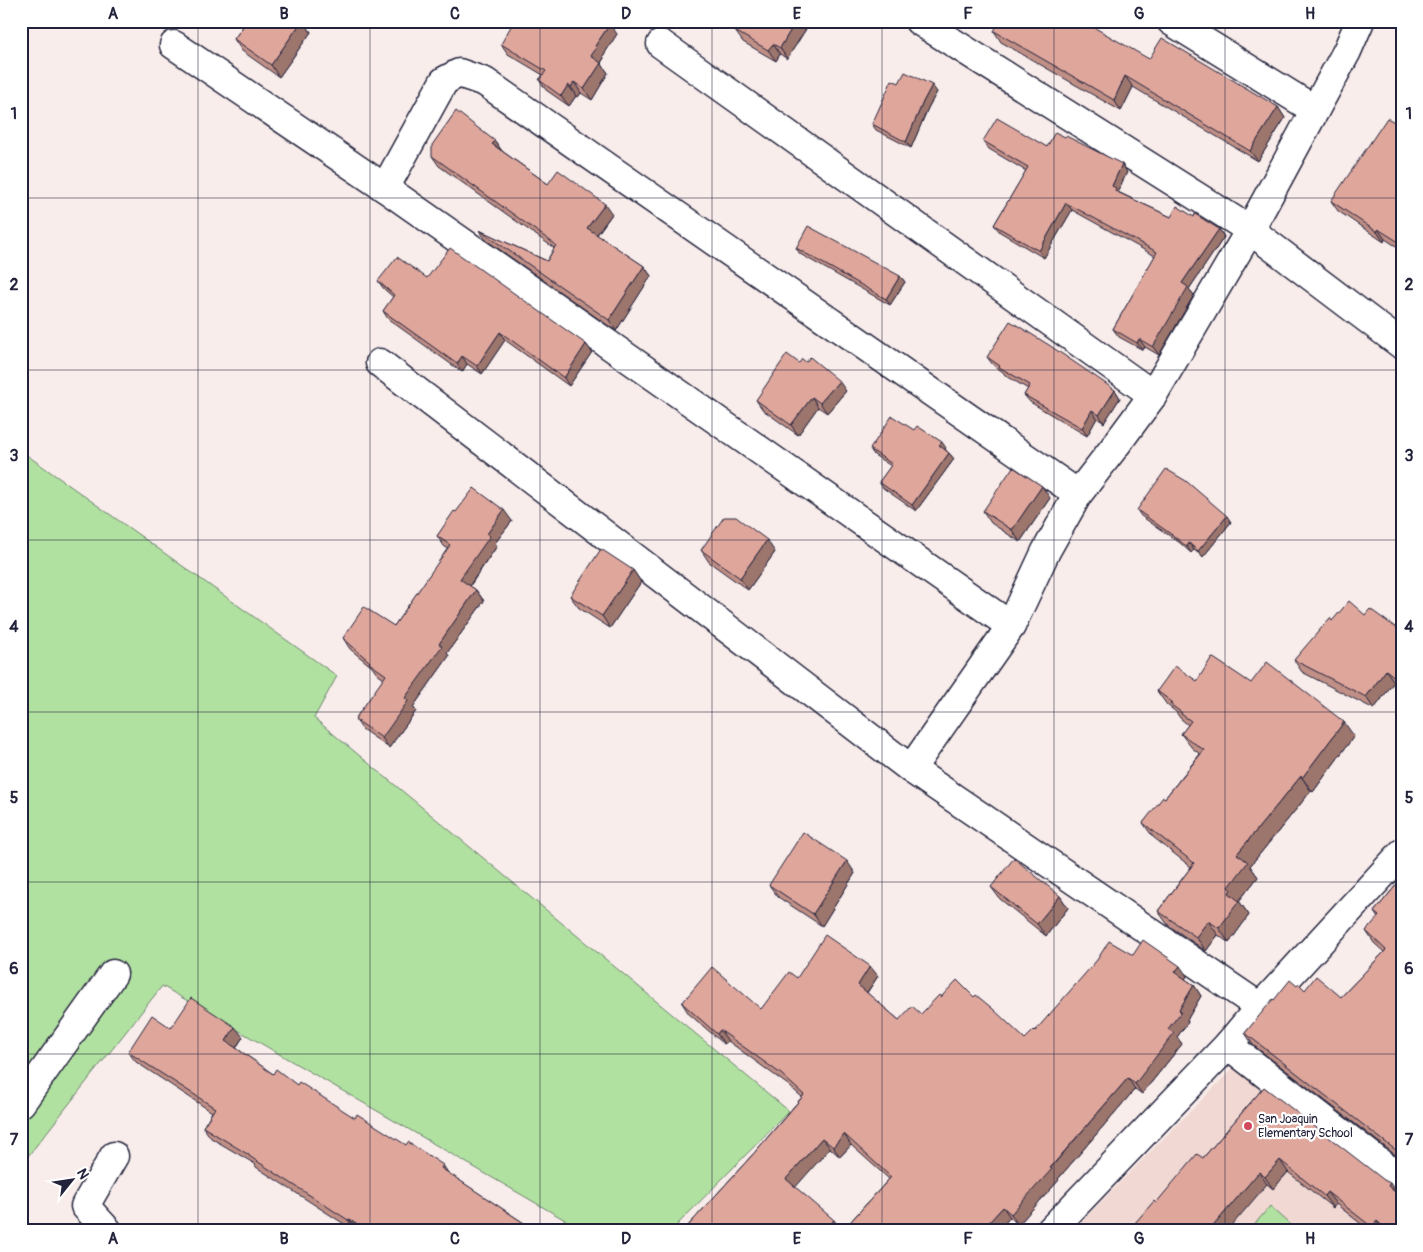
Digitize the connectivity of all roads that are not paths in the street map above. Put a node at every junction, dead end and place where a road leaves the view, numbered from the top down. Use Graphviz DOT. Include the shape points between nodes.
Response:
graph roads {
  1 [pos="918,21"];
  2 [pos="1171,21"];
  3 [pos="1360,21"];
  4 [pos="661,44"];
  5 [pos="174,45"];
  6 [pos="1315,110"];
  7 [pos="385,188"];
  8 [pos="1250,230"];
  9 [pos="1402,346"];
  10 [pos="380,364"];
  11 [pos="1153,395"];
  12 [pos="1078,494"];
  13 [pos="1012,626"];
  14 [pos="912,769"];
  15 [pos="1402,853"];
  16 [pos="113,974"];
  17 [pos="1260,1007"];
  18 [pos="1228,1045"];
  19 [pos="21,1103"];
  20 [pos="114,1156"];
  21 [pos="1402,1180"];
  22 [pos="108,1231"];
  23 [pos="1050,1231"];
  1 -- 8 [label="street"];
  2 -- 6 [label="street"];
  3 -- 6 [label="street"];
  4 -- 11 [label="street"];
  5 -- 7 [label="street"];
  6 -- 8 [label="street"];
  7 -- 12 [label="street" via="444,81 459,73 485,82"];
  7 -- 13 [label="street"];
  8 -- 9 [label="street"];
  8 -- 11 [label="street"];
  10 -- 14 [label="street"];
  11 -- 12 [label="street"];
  12 -- 13 [label="street" via="1046,551"];
  13 -- 14 [label="street"];
  14 -- 17 [label="street"];
  15 -- 17 [label="street"];
  16 -- 19 [label="street"];
  17 -- 18 [label="street"];
  18 -- 21 [label="street"];
  18 -- 23 [label="street"];
  20 -- 22 [label="street" via="85,1206"];
}
